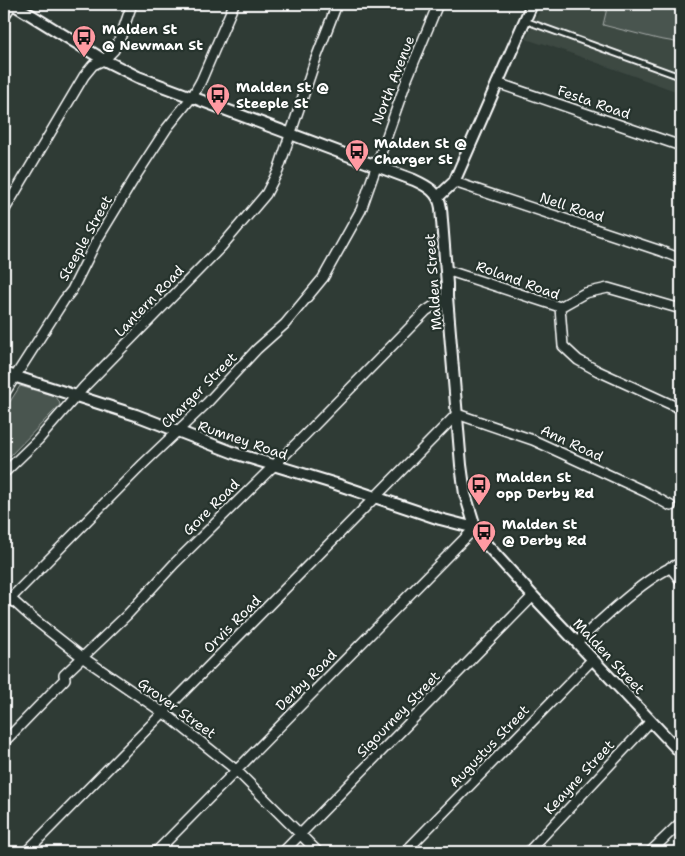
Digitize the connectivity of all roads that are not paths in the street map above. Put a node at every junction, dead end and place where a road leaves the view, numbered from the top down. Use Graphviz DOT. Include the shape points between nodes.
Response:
graph roads {
  1 [pos="12,4"];
  2 [pos="132,4"];
  3 [pos="234,4"];
  4 [pos="337,4"];
  5 [pos="438,4"];
  6 [pos="532,4"];
  7 [pos="4,17"];
  8 [pos="524,20"];
  9 [pos="104,60"];
  10 [pos="681,77"];
  11 [pos="497,83"];
  12 [pos="192,97"];
  13 [pos="290,134"];
  14 [pos="681,146"];
  15 [pos="376,167"];
  16 [pos="454,182"];
  17 [pos="438,197"];
  18 [pos="4,211"];
  19 [pos="681,259"];
  20 [pos="446,270"];
  21 [pos="447,297"];
  22 [pos="560,307"];
  23 [pos="681,309"];
  24 [pos="4,372"];
  25 [pos="15,377"];
  26 [pos="4,394"];
  27 [pos="76,396"];
  28 [pos="681,409"];
  29 [pos="458,414"];
  30 [pos="177,432"];
  31 [pos="273,465"];
  32 [pos="4,473"];
  33 [pos="376,498"];
  34 [pos="670,506"];
  35 [pos="475,528"];
  36 [pos="681,562"];
  37 [pos="670,567"];
  38 [pos="681,581"];
  39 [pos="533,596"];
  40 [pos="7,601"];
  41 [pos="577,642"];
  42 [pos="82,657"];
  43 [pos="593,659"];
  44 [pos="162,712"];
  45 [pos="651,721"];
  46 [pos="4,742"];
  47 [pos="681,753"];
  48 [pos="236,770"];
  49 [pos="681,822"];
  50 [pos="300,835"];
  51 [pos="26,852"];
  52 [pos="156,852"];
  53 [pos="283,852"];
  54 [pos="318,852"];
  55 [pos="405,852"];
  56 [pos="528,852"];
  57 [pos="650,852"];
  1 -- 7 [label="street"];
  1 -- 9 [label="street"];
  2 -- 9 [label="street" via="121,36"];
  3 -- 12 [label="street, Steeple Street"];
  4 -- 13 [label="street, Lantern Road"];
  5 -- 15 [label="street, North Avenue"];
  6 -- 8 [label="street"];
  8 -- 10 [label="lane"];
  8 -- 11 [label="street"];
  9 -- 12 [label="street"];
  9 -- 18 [label="street" via="93,65 84,76"];
  11 -- 14 [label="street, Festa Road"];
  11 -- 16 [label="street"];
  12 -- 13 [label="street"];
  12 -- 25 [label="street, Steeple Street" via="137,174 72,290"];
  13 -- 15 [label="street"];
  13 -- 27 [label="street, Lantern Road" via="266,194 221,247"];
  15 -- 17 [label="street" via="423,184"];
  15 -- 30 [label="street, Charger Street" via="362,210 323,278 285,324"];
  16 -- 17 [label="street"];
  16 -- 19 [label="street, Nell Road"];
  17 -- 20 [label="street, Malden Street"];
  20 -- 21 [label="street, Malden Street"];
  20 -- 22 [label="street, Roland Road"];
  21 -- 29 [label="street, Malden Street"];
  21 -- 31 [label="street, Gore Road" via="426,311"];
  22 -- 23 [label="street" via="585,293 608,288"];
  22 -- 28 [label="street, Roland Road" via="563,346 578,360"];
  24 -- 25 [label="street, Rumney Road"];
  25 -- 26 [label="street, Steeple Street"];
  25 -- 27 [label="street, Rumney Road"];
  27 -- 30 [label="street, Rumney Road"];
  27 -- 32 [label="street, Lantern Road"];
  29 -- 33 [label="street, Orvis Road"];
  29 -- 34 [label="street, Ann Road" via="533,440"];
  29 -- 35 [label="street, Malden Street" via="465,494"];
  30 -- 31 [label="street, Rumney Road"];
  30 -- 40 [label="street, Charger Street"];
  31 -- 33 [label="street, Rumney Road"];
  31 -- 42 [label="street, Gore Road"];
  33 -- 35 [label="street, Rumney Road"];
  33 -- 44 [label="street, Orvis Road"];
  35 -- 39 [label="street, Malden Street"];
  35 -- 48 [label="street, Derby Road"];
  36 -- 37 [label="street"];
  37 -- 38 [label="street"];
  37 -- 41 [label="street" via="615,607"];
  39 -- 41 [label="street, Malden Street"];
  39 -- 50 [label="street, Sigourney Street"];
  40 -- 42 [label="street, Grover Street"];
  41 -- 43 [label="street, Malden Street"];
  42 -- 44 [label="street, Grover Street"];
  42 -- 46 [label="street, Gore Road"];
  43 -- 45 [label="street, Malden Street"];
  43 -- 55 [label="street, Augustus Street"];
  44 -- 48 [label="street, Grover Street"];
  44 -- 51 [label="street, Orvis Road"];
  45 -- 47 [label="street, Malden Street"];
  45 -- 56 [label="street, Keayne Street"];
  48 -- 50 [label="street, Grover Street"];
  48 -- 52 [label="street, Derby Road"];
  49 -- 57 [label="street"];
  50 -- 53 [label="street, Sigourney Street"];
  50 -- 54 [label="street, Grover Street"];
}
